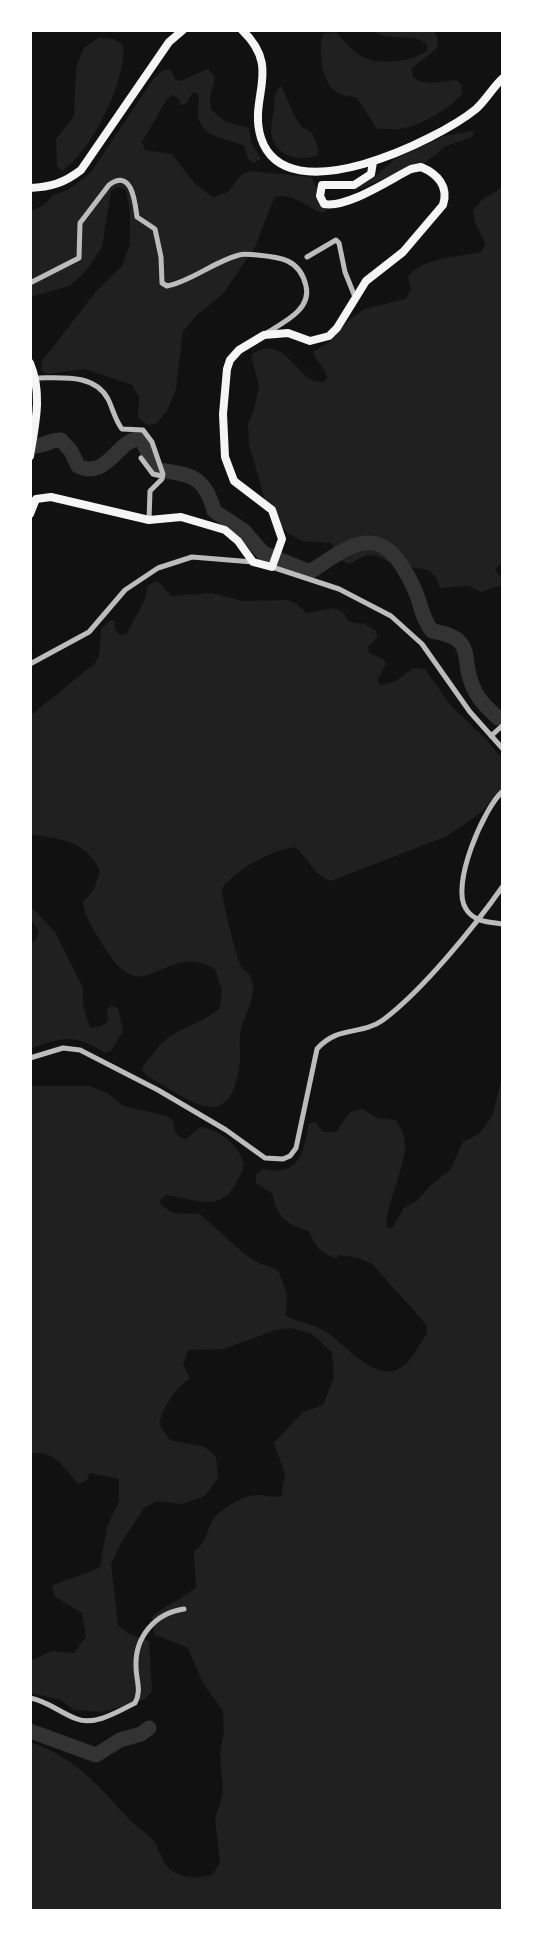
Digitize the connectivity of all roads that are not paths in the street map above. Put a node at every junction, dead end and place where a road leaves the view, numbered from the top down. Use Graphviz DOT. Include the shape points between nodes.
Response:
graph roads {
  1 [pos="183,30"];
  2 [pos="242,30"];
  3 [pos="503,78"];
  4 [pos="373,162"];
  5 [pos="314,172"];
  6 [pos="322,185"];
  7 [pos="30,188"];
  8 [pos="307,257"];
  9 [pos="30,282"];
  10 [pos="356,297"];
  11 [pos="264,335"];
  12 [pos="30,363"];
  13 [pos="35,378"];
  14 [pos="30,456"];
  15 [pos="141,458"];
  16 [pos="162,476"];
  17 [pos="30,514"];
  18 [pos="149,520"];
  19 [pos="253,562"];
  20 [pos="273,565"];
  21 [pos="30,664"];
  22 [pos="503,725"];
  23 [pos="491,736"];
  24 [pos="503,749"];
  25 [pos="503,791"];
  26 [pos="503,886"];
  27 [pos="476,920"];
  28 [pos="503,924"];
  29 [pos="30,1058"];
  30 [pos="184,1609"];
  31 [pos="30,1698"];
  1 -- 7 [label="main road" via="169,42 81,170 68,181 51,187"];
  2 -- 5 [label="main road" via="256,44 263,65 261,137 270,154 286,166"];
  3 -- 4 [label="main road" via="477,108 450,126"];
  4 -- 5 [label="main road"];
  4 -- 6 [label="main road" via="371,174 354,185"];
  5 -- 6 [label="main road"];
  6 -- 10 [label="main road" via="320,196 324,204 334,206 421,167 437,176 445,189 443,205 403,252 366,281"];
  8 -- 10 [label="street" via="336,240"];
  9 -- 11 [label="street" via="79,258 80,223 109,185 122,181 133,190 137,217 155,229 162,284 167,286 241,254 279,256 296,265 304,277 307,301"];
  10 -- 11 [label="main road" via="329,336 310,341 288,333"];
  11 -- 20 [label="main road" via="239,350 226,369 223,414 225,457 234,481 272,510 280,527 281,547"];
  12 -- 13 [label="main road"];
  13 -- 14 [label="main road" via="38,407"];
  13 -- 16 [label="street" via="78,379 100,388 122,429 143,430 148,435 162,465"];
  15 -- 16 [label="street" via="153,474"];
  16 -- 18 [label="street" via="150,491"];
  17 -- 18 [label="main road" via="36,499 51,497"];
  18 -- 19 [label="main road" via="181,517 225,530"];
  19 -- 20 [label="main road"];
  19 -- 21 [label="street" via="192,557 158,568 125,590 89,632"];
  20 -- 23 [label="street" via="339,589 391,616 422,644"];
  22 -- 23 [label="street"];
  23 -- 24 [label="street"];
  25 -- 27 [label="street" via="485,814 462,883 465,909"];
  26 -- 27 [label="street"];
  27 -- 28 [label="street"];
  27 -- 29 [label="street" via="431,973 380,1022 340,1032 326,1038 317,1048 296,1148 283,1159 266,1158 226,1130 88,1053 63,1048"];
  30 -- 31 [label="street" via="163,1615 144,1634 136,1663 140,1688 135,1703 86,1721"];
}
